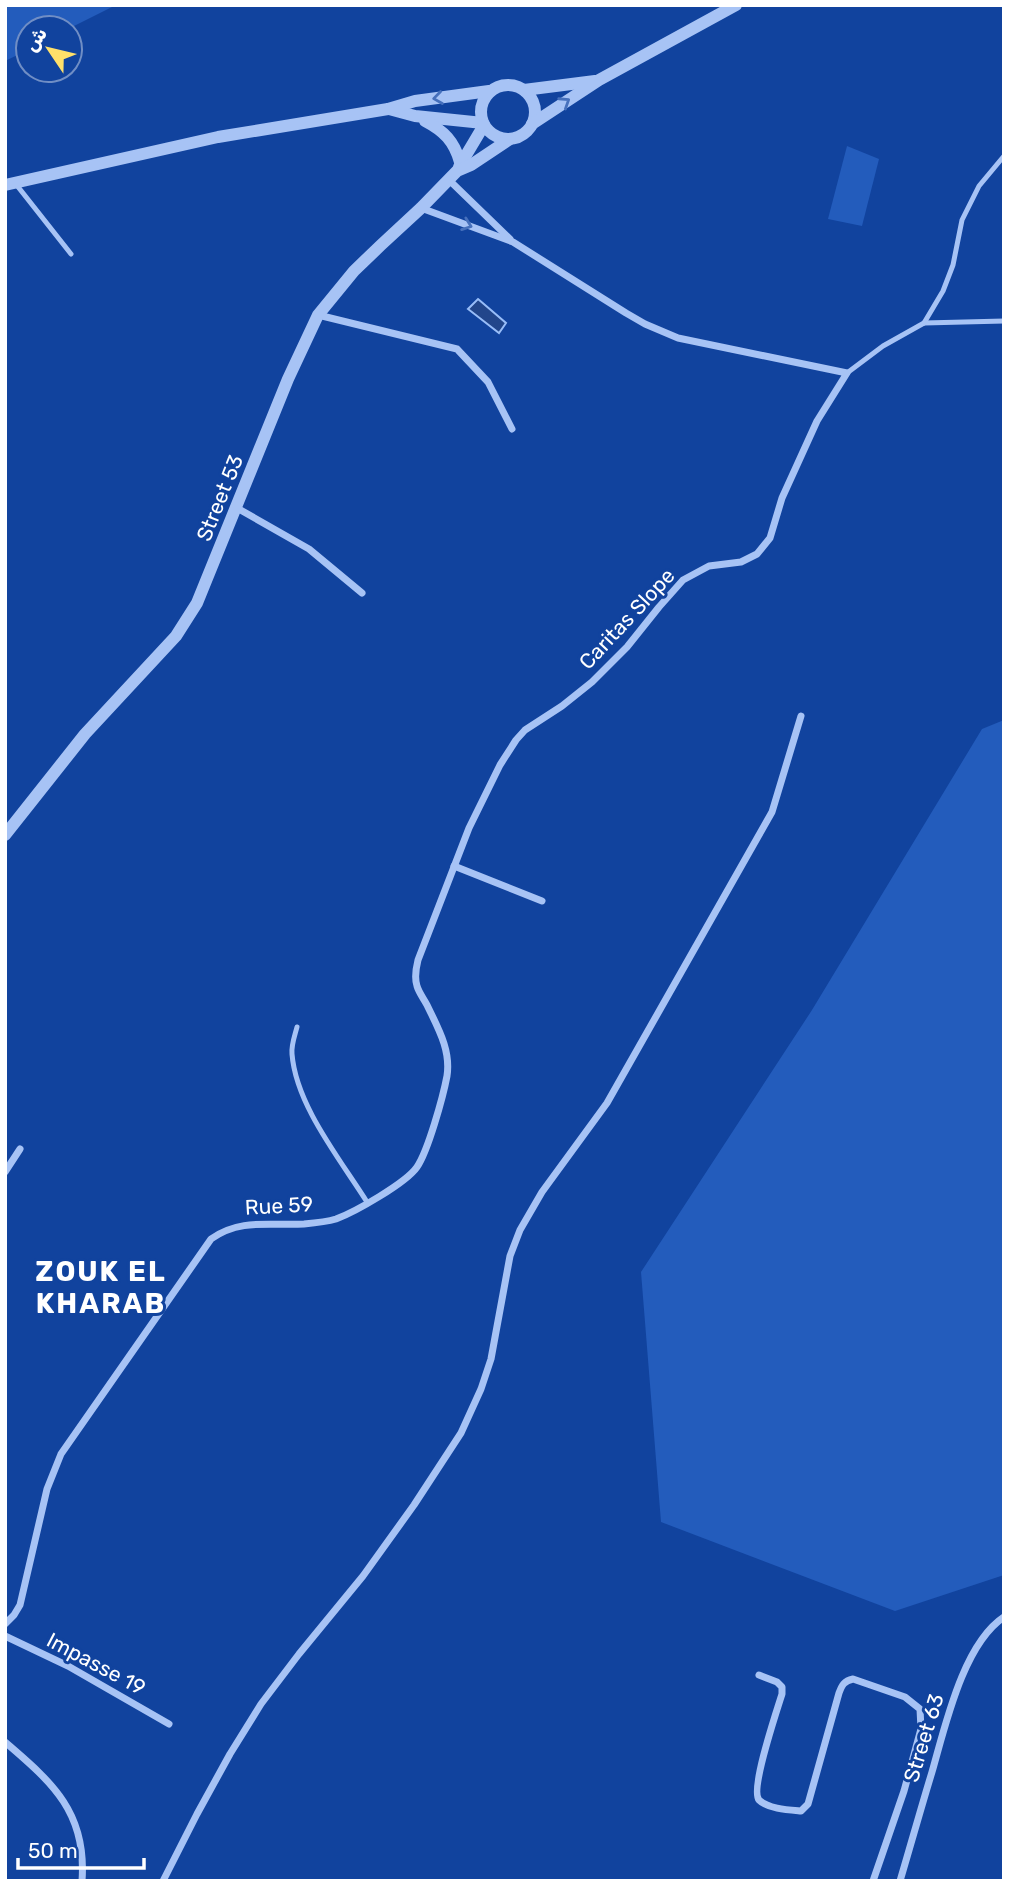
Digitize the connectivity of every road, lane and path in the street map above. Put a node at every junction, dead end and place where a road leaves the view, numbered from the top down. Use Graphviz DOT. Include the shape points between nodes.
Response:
graph roads {
  1 [pos="736,5"];
  2 [pos="598,80"];
  3 [pos="524,90"];
  4 [pos="489,92"];
  5 [pos="388,109"];
  6 [pos="415,116"];
  7 [pos="484,124"];
  8 [pos="532,124"];
  9 [pos="510,139"];
  10 [pos="1004,156"];
  11 [pos="456,171"];
  12 [pos="10,184"];
  13 [pos="421,208"];
  14 [pos="513,242"];
  15 [pos="71,254"];
  16 [pos="318,315"];
  17 [pos="1004,321"];
  18 [pos="924,323"];
  19 [pos="847,373"];
  20 [pos="512,429"];
  21 [pos="237,508"];
  22 [pos="362,593"];
  23 [pos="801,716"];
  24 [pos="5,835"];
  25 [pos="454,866"];
  26 [pos="542,901"];
  27 [pos="297,1027"];
  28 [pos="20,1149"];
  29 [pos="5,1172"];
  30 [pos="367,1202"];
  31 [pos="1004,1617"];
  32 [pos="5,1624"];
  33 [pos="5,1636"];
  34 [pos="759,1675"];
  35 [pos="169,1724"];
  36 [pos="5,1742"];
  37 [pos="82,1881"];
  38 [pos="163,1881"];
  39 [pos="873,1881"];
  40 [pos="900,1881"];
  1 -- 2 [label="street"];
  2 -- 3 [label="street"];
  8 -- 2 [label="street, one-way"];
  3 -- 4 [label="street" via="500,85"];
  3 -- 8 [label="street" via="533,100"];
  4 -- 5 [label="street, one-way"];
  4 -- 7 [label="street" via="481,112"];
  5 -- 6 [label="street"];
  5 -- 12 [label="street" via="218,137"];
  6 -- 7 [label="street"];
  6 -- 11 [label="street" via="439,128 455,146"];
  7 -- 9 [label="street" via="491,133"];
  7 -- 11 [label="street"];
  8 -- 9 [label="street"];
  9 -- 11 [label="street"];
  10 -- 18 [label="lane" via="979,186 962,220 953,265"];
  11 -- 13 [label="street, Street 53"];
  11 -- 14 [label="street"];
  12 -- 15 [label="lane"];
  13 -- 14 [label="street, one-way"];
  13 -- 16 [label="street, Street 53" via="354,271"];
  14 -- 19 [label="street" via="626,313 678,338"];
  16 -- 20 [label="street" via="457,349 488,382"];
  16 -- 21 [label="street, Street 53"];
  17 -- 18 [label="lane"];
  18 -- 19 [label="lane"];
  19 -- 25 [label="street, Caritas Slope" via="806,444 770,538 749,560 709,566 683,580 592,682 525,730 500,765"];
  21 -- 22 [label="street" via="309,549"];
  21 -- 24 [label="street, Street 53" via="186,623 85,733"];
  23 -- 38 [label="street" via="772,812 607,1103 542,1192 513,1243 491,1359 469,1418 363,1576 261,1704"];
  25 -- 26 [label="street"];
  25 -- 30 [label="street, Rue 59" via="415,972 417,986 444,1042 448,1059 444,1088 416,1168"];
  27 -- 30 [label="lane" via="292,1051 306,1105"];
  28 -- 29 [label="street"];
  30 -- 32 [label="street, Rue 59" via="337,1219 238,1225 211,1239 61,1454 47,1489 20,1605"];
  31 -- 40 [label="street, Street 63" via="979,1644 957,1689"];
  33 -- 35 [label="street, Impasse 19"];
  34 -- 39 [label="street" via="782,1687 757,1788 761,1802 773,1807 801,1811 808,1804 839,1692 847,1680 905,1697 920,1709 918,1742"];
  36 -- 37 [label="street" via="60,1795 72,1815 82,1848"];
}
